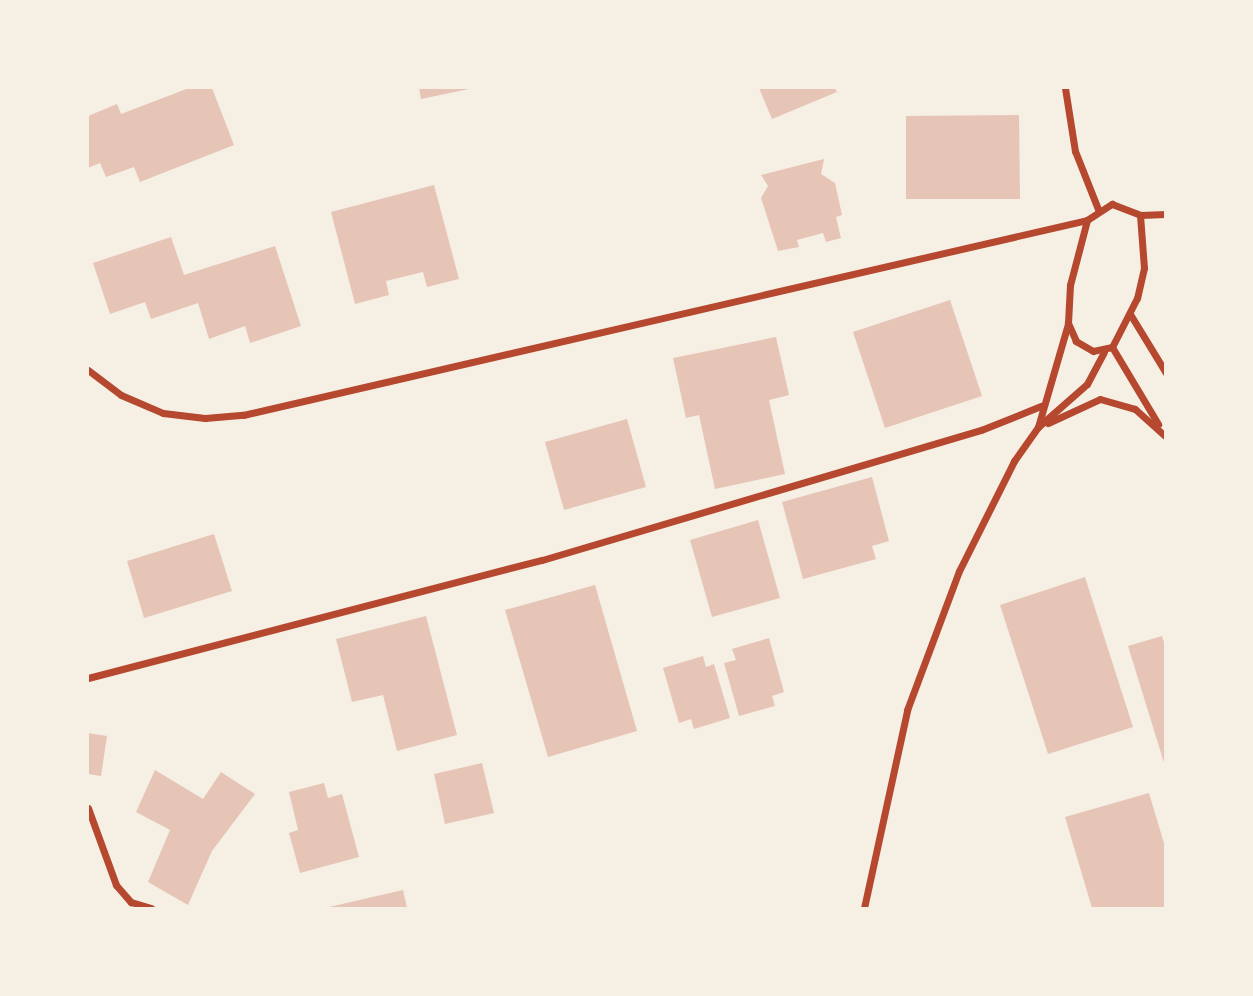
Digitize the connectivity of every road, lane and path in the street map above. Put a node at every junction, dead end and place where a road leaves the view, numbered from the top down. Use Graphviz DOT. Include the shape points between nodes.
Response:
graph roads {
  1 [pos="1065,88"];
  2 [pos="1098,209"];
  3 [pos="1166,214"];
  4 [pos="1140,215"];
  5 [pos="1087,220"];
  6 [pos="1130,314"];
  7 [pos="1068,323"];
  8 [pos="1112,346"];
  9 [pos="1104,352"];
  10 [pos="88,370"];
  11 [pos="1166,373"];
  12 [pos="1041,406"];
  13 [pos="1038,427"];
  14 [pos="1165,437"];
  15 [pos="88,678"];
  16 [pos="88,808"];
  17 [pos="151,908"];
  18 [pos="864,908"];
  1 -- 2 [label="street" via="1075,151"];
  2 -- 4 [label="street" via="1122,205"];
  2 -- 5 [label="street"];
  3 -- 4 [label="street"];
  4 -- 6 [label="street" via="1144,268"];
  5 -- 7 [label="street" via="1074,254"];
  5 -- 10 [label="street" via="243,415 205,418 163,413 121,395"];
  6 -- 8 [label="street"];
  6 -- 11 [label="street"];
  7 -- 9 [label="street" via="1076,341"];
  7 -- 12 [label="street" via="1060,360"];
  8 -- 9 [label="street"];
  8 -- 14 [label="street"];
  9 -- 13 [label="street" via="1087,384"];
  12 -- 13 [label="street"];
  12 -- 15 [label="street" via="981,430 542,560"];
  13 -- 14 [label="street" via="1100,399 1135,410"];
  13 -- 18 [label="street" via="983,522 924,660 892,769"];
  16 -- 17 [label="street" via="116,885 131,902"];
}
